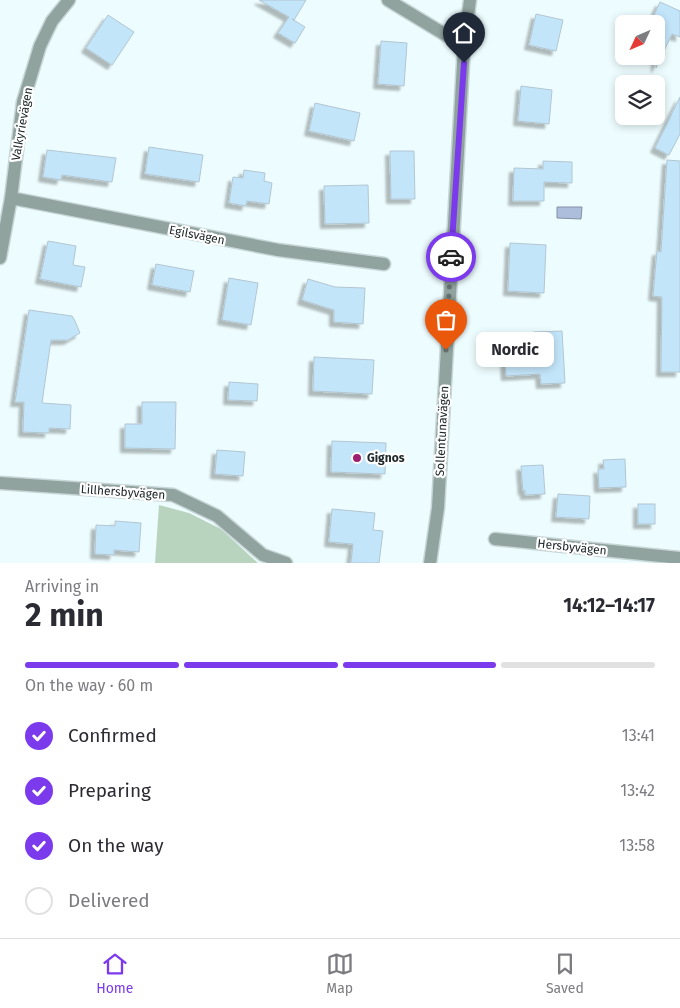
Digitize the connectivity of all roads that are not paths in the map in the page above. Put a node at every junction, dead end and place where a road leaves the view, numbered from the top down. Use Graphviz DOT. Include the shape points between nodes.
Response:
graph roads {
  1 [pos="69,0"];
  2 [pos="388,0"];
  3 [pos="470,0"];
  4 [pos="464,46"];
  5 [pos="11,198"];
  6 [pos="0,258"];
  7 [pos="384,264"];
  8 [pos="0,483"];
  9 [pos="494,539"];
  10 [pos="680,558"];
  11 [pos="286,563"];
  12 [pos="430,563"];
  1 -- 5 [label="street, Valkyrievägen" via="52,21 40,46 24,102"];
  2 -- 4 [label="street"];
  3 -- 4 [label="street, Sollentunavägen"];
  4 -- 12 [label="street, Sollentunavägen" via="438,508"];
  5 -- 6 [label="street, Valkyrievägen"];
  5 -- 7 [label="street, Egilsvägen" via="278,250"];
  8 -- 11 [label="street, Lillhersbyvägen" via="174,495 217,516 263,555"];
  9 -- 10 [label="street, Hersbyvägen"];
}
